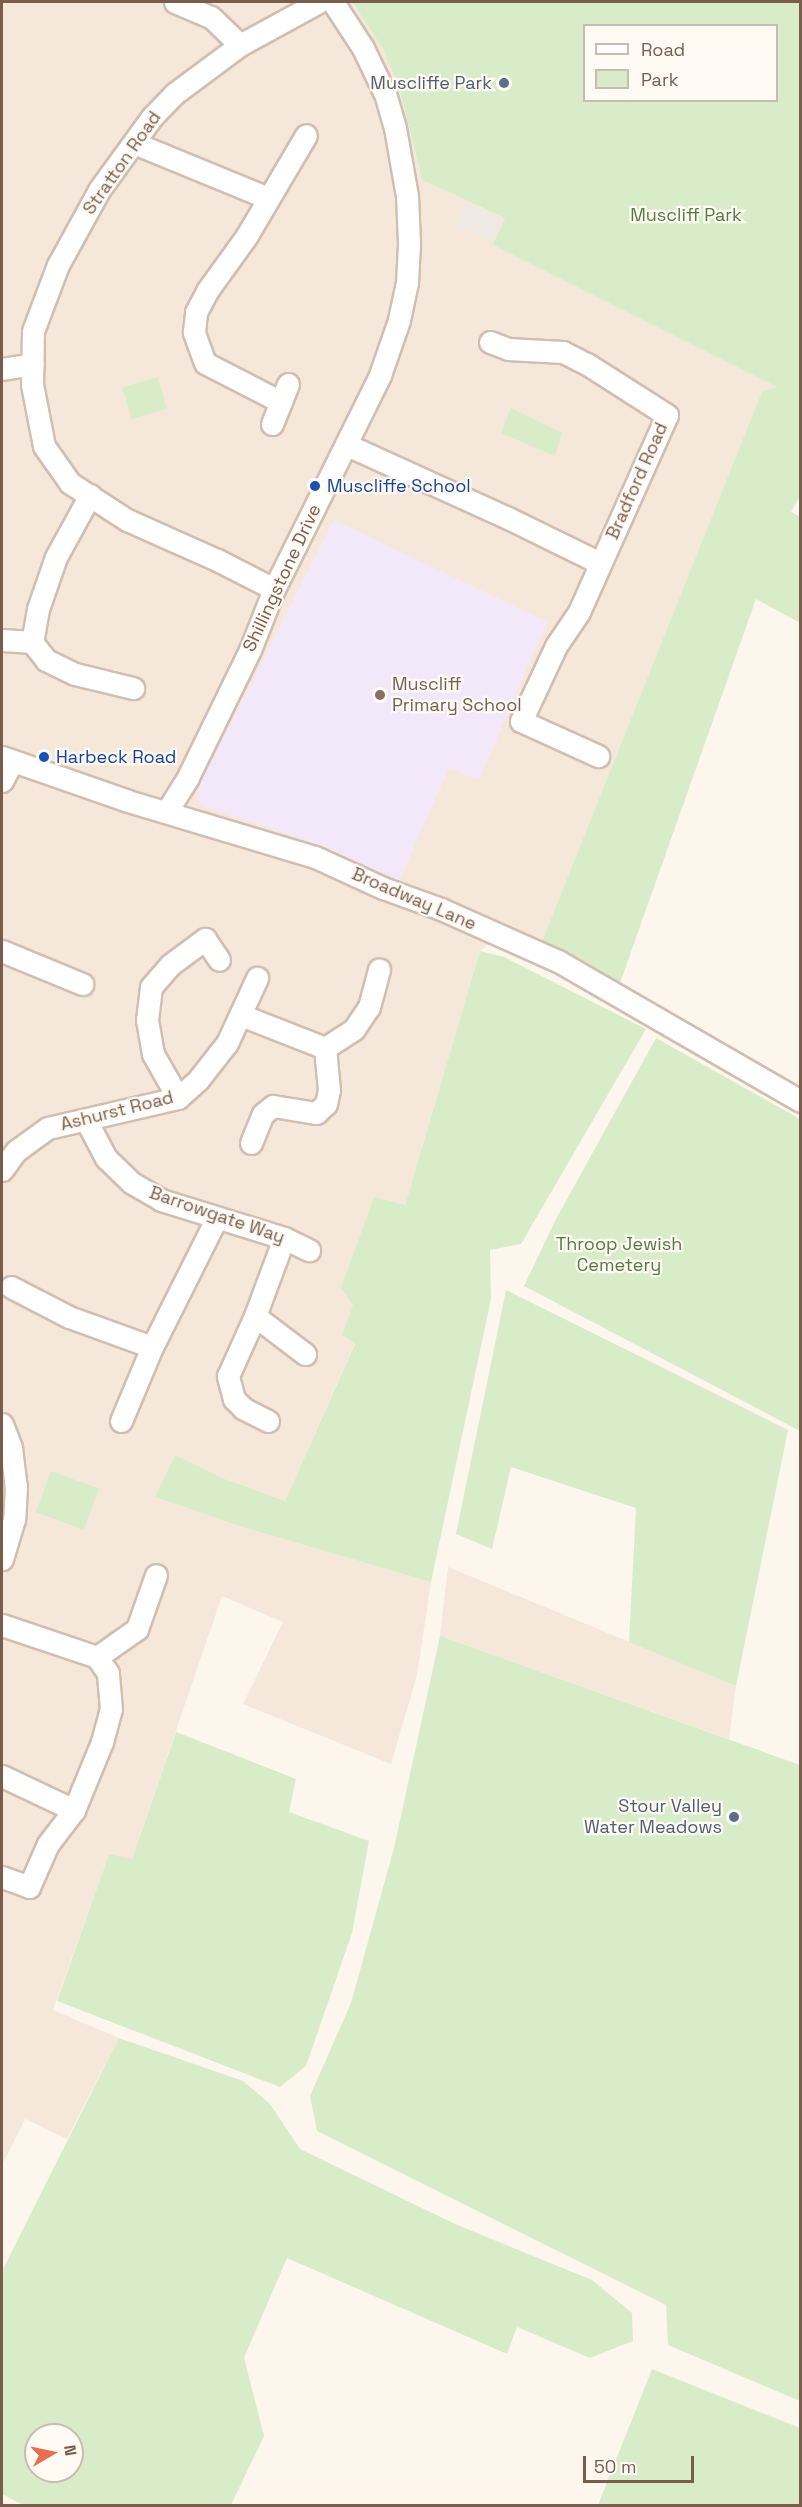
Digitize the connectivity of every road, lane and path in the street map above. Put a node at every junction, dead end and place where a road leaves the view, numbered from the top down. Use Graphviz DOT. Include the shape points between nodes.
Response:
graph roads {
  1 [pos="175,2"];
  2 [pos="319,2"];
  3 [pos="333,2"];
  4 [pos="240,45"];
  5 [pos="306,135"];
  6 [pos="134,143"];
  7 [pos="268,198"];
  8 [pos="490,342"];
  9 [pos="33,364"];
  10 [pos="2,369"];
  11 [pos="272,424"];
  12 [pos="347,445"];
  13 [pos="90,495"];
  14 [pos="600,563"];
  15 [pos="274,589"];
  16 [pos="2,640"];
  17 [pos="32,642"];
  18 [pos="133,688"];
  19 [pos="598,756"];
  20 [pos="7,759"];
  21 [pos="2,781"];
  22 [pos="167,811"];
  23 [pos="2,951"];
  24 [pos="219,960"];
  25 [pos="379,969"];
  26 [pos="257,978"];
  27 [pos="82,984"];
  28 [pos="241,1015"];
  29 [pos="325,1048"];
  30 [pos="178,1098"];
  31 [pos="801,1101"];
  32 [pos="86,1120"];
  33 [pos="251,1143"];
  34 [pos="2,1170"];
  35 [pos="216,1219"];
  36 [pos="284,1238"];
  37 [pos="309,1250"];
  38 [pos="11,1287"];
  39 [pos="255,1316"];
  40 [pos="152,1347"];
  41 [pos="305,1354"];
  42 [pos="121,1421"];
  43 [pos="268,1421"];
  44 [pos="2,1424"];
  45 [pos="9,1487"];
  46 [pos="2,1559"];
  47 [pos="156,1575"];
  48 [pos="2,1625"];
  49 [pos="97,1657"];
  50 [pos="2,1776"];
  51 [pos="74,1810"];
  52 [pos="2,1877"];
  1 -- 4 [label="street" via="211,17"];
  2 -- 4 [label="street, Stratton Road"];
  3 -- 12 [label="street, Shillingstone Drive" via="363,48 385,94 400,148 409,243 407,283 399,320 380,375"];
  4 -- 6 [label="street, Stratton Road" via="174,94"];
  5 -- 7 [label="street"];
  6 -- 7 [label="street"];
  6 -- 9 [label="street, Stratton Road" via="99,190 58,265 33,331"];
  7 -- 11 [label="street" via="207,291 196,312 194,332 206,363 284,393"];
  8 -- 14 [label="street, Bradford Road" via="508,349 563,352 669,409"];
  9 -- 10 [label="street"];
  9 -- 13 [label="street, Stratton Road" via="32,384 44,446 70,483"];
  12 -- 14 [label="street, Bradford Road"];
  12 -- 15 [label="street, Shillingstone Drive"];
  13 -- 15 [label="street, Stratton Road" via="127,520"];
  13 -- 17 [label="street" via="56,556 38,609"];
  14 -- 19 [label="street, Bradford Road" via="579,612 556,646 521,721"];
  15 -- 22 [label="street, Shillingstone Drive" via="188,777"];
  16 -- 17 [label="street"];
  17 -- 18 [label="street" via="46,660 75,674"];
  20 -- 21 [label="street"];
  20 -- 22 [label="street, Broadway Lane"];
  22 -- 31 [label="street, Broadway Lane" via="315,857 558,961"];
  23 -- 27 [label="street"];
  24 -- 30 [label="street" via="205,939 170,965 151,987 147,1020 153,1054"];
  25 -- 29 [label="street" via="369,1007 354,1029"];
  26 -- 28 [label="street, Ashurst Road"];
  28 -- 29 [label="street"];
  28 -- 30 [label="street, Ashurst Road" via="227,1043"];
  29 -- 33 [label="street" via="329,1090 326,1104 316,1113 273,1106 263,1114"];
  30 -- 32 [label="street, Ashurst Road"];
  32 -- 34 [label="street, Ashurst Road" via="48,1128 16,1150"];
  32 -- 35 [label="street, Barrowgate Way" via="106,1158 132,1184 161,1200"];
  35 -- 36 [label="street, Barrowgate Way"];
  35 -- 40 [label="street"];
  36 -- 37 [label="street, Barrowgate Way"];
  36 -- 39 [label="street"];
  38 -- 40 [label="street" via="69,1317"];
  39 -- 41 [label="street"];
  39 -- 43 [label="street" via="232,1365 229,1389 243,1408"];
  40 -- 42 [label="street"];
  44 -- 45 [label="street" via="11,1448"];
  45 -- 46 [label="street" via="14,1519"];
  47 -- 49 [label="street" via="137,1629"];
  48 -- 49 [label="street"];
  49 -- 51 [label="street" via="108,1673 111,1709"];
  50 -- 51 [label="street"];
  51 -- 52 [label="street" via="48,1844 29,1887"];
}
